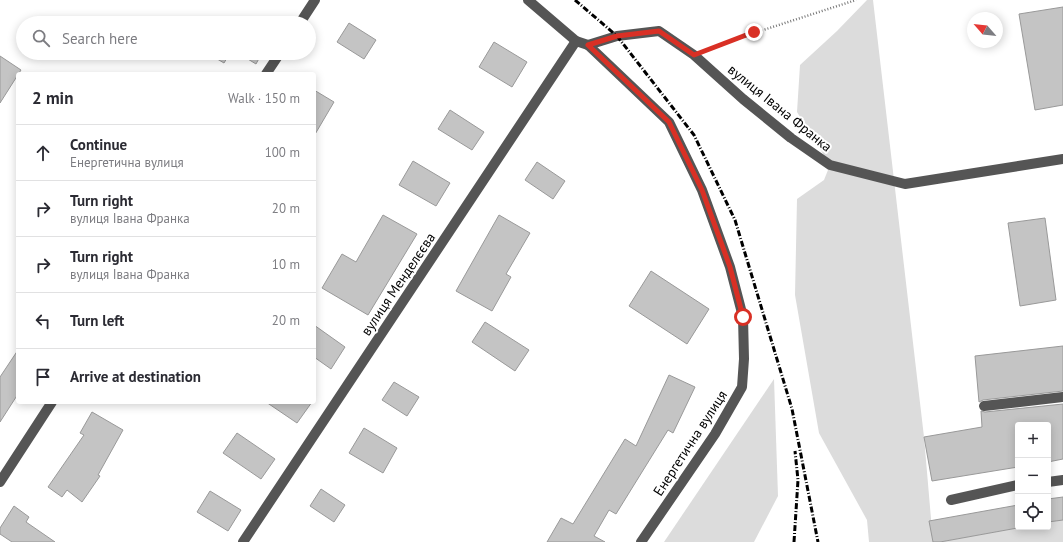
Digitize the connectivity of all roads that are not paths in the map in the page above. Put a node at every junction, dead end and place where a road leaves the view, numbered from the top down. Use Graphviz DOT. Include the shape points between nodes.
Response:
graph roads {
  1 [pos="315,0"];
  2 [pos="528,0"];
  3 [pos="305,16"];
  4 [pos="576,41"];
  5 [pos="588,45"];
  6 [pos="275,60"];
  7 [pos="267,72"];
  8 [pos="1063,159"];
  9 [pos="1063,397"];
  10 [pos="51,404"];
  11 [pos="984,406"];
  12 [pos="1063,480"];
  13 [pos="0,482"];
  14 [pos="1051,482"];
  15 [pos="1015,486"];
  16 [pos="951,500"];
  17 [pos="243,542"];
  18 [pos="641,542"];
  1 -- 3 [label="street"];
  2 -- 4 [label="street, Енергетична вулиця"];
  4 -- 5 [label="street, Енергетична вулиця"];
  4 -- 17 [label="street, вулиця Менделєєва"];
  5 -- 8 [label="street, вулиця Івана Франка" via="617,36 659,31 694,55 785,133 830,165 905,184"];
  5 -- 18 [label="street, Енергетична вулиця" via="669,122 702,190 730,267 743,317 742,387 715,434"];
  6 -- 7 [label="street"];
  9 -- 11 [label="street"];
  10 -- 13 [label="street"];
  12 -- 14 [label="street"];
  15 -- 16 [label="street"];
}
